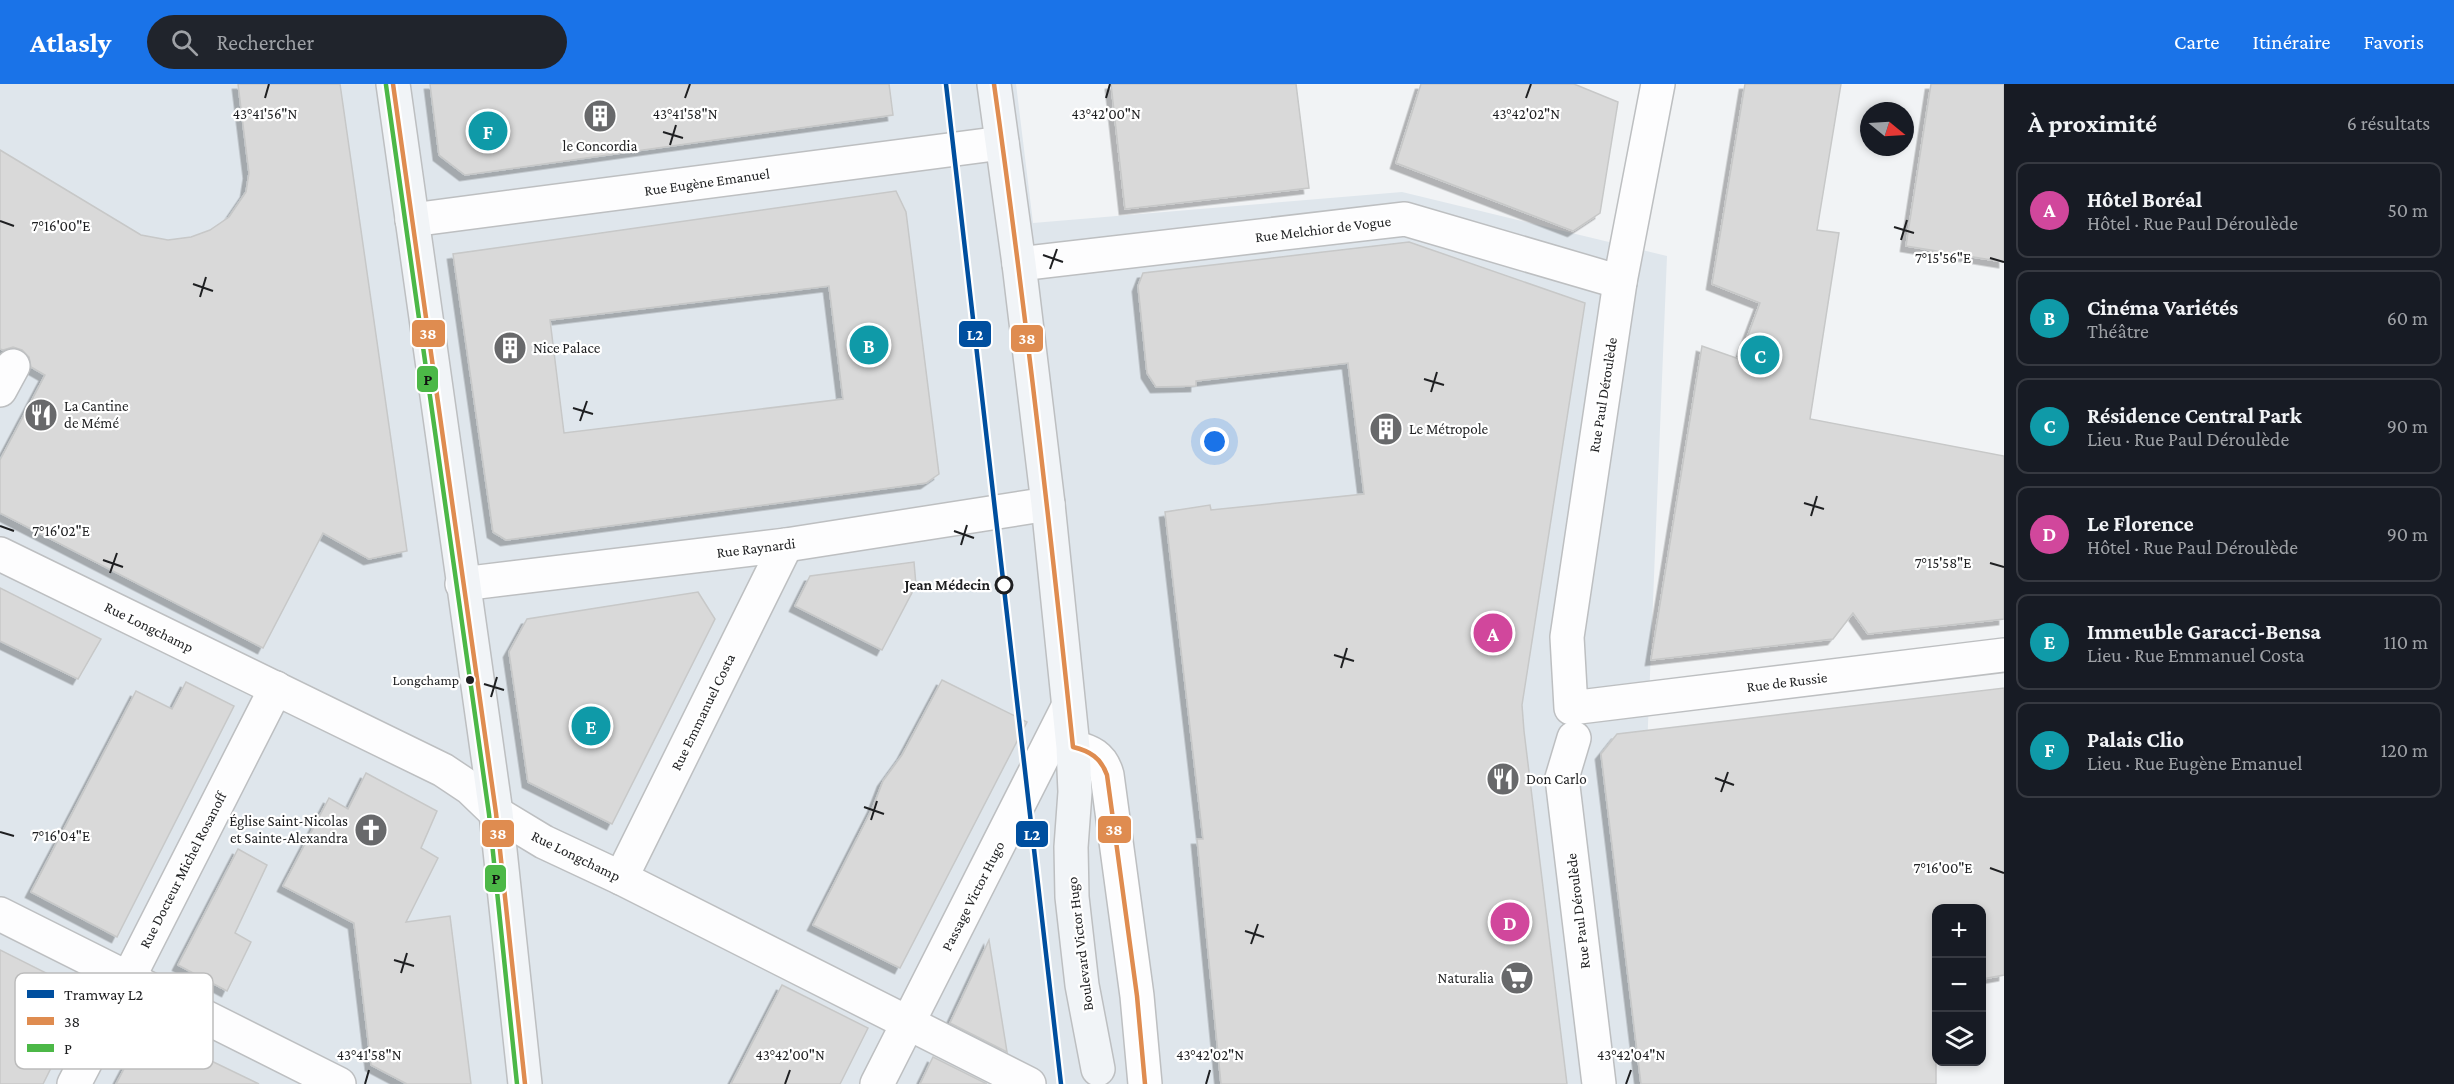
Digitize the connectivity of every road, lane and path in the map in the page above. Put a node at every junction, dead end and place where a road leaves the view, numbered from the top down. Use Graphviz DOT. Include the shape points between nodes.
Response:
graph roads {
  1 [pos="393,84"];
  2 [pos="994,84"];
  3 [pos="1658,84"];
  4 [pos="1002,143"];
  5 [pos="412,220"];
  6 [pos="1019,264"];
  7 [pos="1620,282"];
  8 [pos="1048,504"];
  9 [pos="786,545"];
  10 [pos="0,554"];
  11 [pos="462,584"];
  12 [pos="2004,655"];
  13 [pos="276,688"];
  14 [pos="1068,706"];
  15 [pos="1572,723"];
  16 [pos="1073,747"];
  17 [pos="496,813"];
  18 [pos="621,878"];
  19 [pos="0,914"];
  20 [pos="118,973"];
  21 [pos="131,973"];
  22 [pos="213,1021"];
  23 [pos="909,1024"];
  24 [pos="82,1069"];
  25 [pos="1098,1069"];
  26 [pos="74,1084"];
  27 [pos="339,1084"];
  28 [pos="525,1084"];
  29 [pos="877,1084"];
  30 [pos="1029,1084"];
  31 [pos="1145,1084"];
  32 [pos="1599,1084"];
  1 -- 5 [label="main road"];
  2 -- 4 [label="main road, Boulevard Victor Hugo"];
  3 -- 7 [label="street, Rue Paul Déroulède"];
  4 -- 5 [label="street, Rue Eugène Emanuel"];
  4 -- 6 [label="main road, Boulevard Victor Hugo"];
  5 -- 11 [label="main road"];
  6 -- 7 [label="street, Rue Melchior de Vogue" via="1405,219"];
  6 -- 8 [label="main road, Boulevard Victor Hugo"];
  7 -- 15 [label="street, Rue Paul Déroulède" via="1567,637"];
  8 -- 9 [label="street, Rue Raynardi"];
  8 -- 14 [label="main road, Boulevard Victor Hugo"];
  9 -- 11 [label="street, Rue Raynardi"];
  9 -- 18 [label="street, Rue Emmanuel Costa"];
  10 -- 13 [label="street, Rue Longchamp"];
  11 -- 17 [label="main road"];
  12 -- 15 [label="street, Rue de Russie"];
  13 -- 17 [label="street, Rue Longchamp" via="443,770 470,788"];
  13 -- 21 [label="street, Rue Docteur Michel Rosanoff"];
  14 -- 16 [label="main road, Boulevard Victor Hugo"];
  14 -- 23 [label="street, Passage Victor Hugo"];
  15 -- 32 [label="street, Rue Paul Déroulède" via="1562,778"];
  16 -- 25 [label="main road, Boulevard Victor Hugo" via="1072,897"];
  16 -- 31 [label="street" via="1098,757 1107,775"];
  17 -- 18 [label="street, Rue Longchamp" via="544,842"];
  17 -- 28 [label="main road"];
  18 -- 23 [label="street, Rue Longchamp"];
  19 -- 20 [label="street"];
  22 -- 27 [label="street"];
  23 -- 29 [label="street, Passage Victor Hugo"];
  23 -- 30 [label="street, Rue Longchamp"];
  24 -- 26 [label="street, Rue Docteur Michel Rosanoff"];
}
